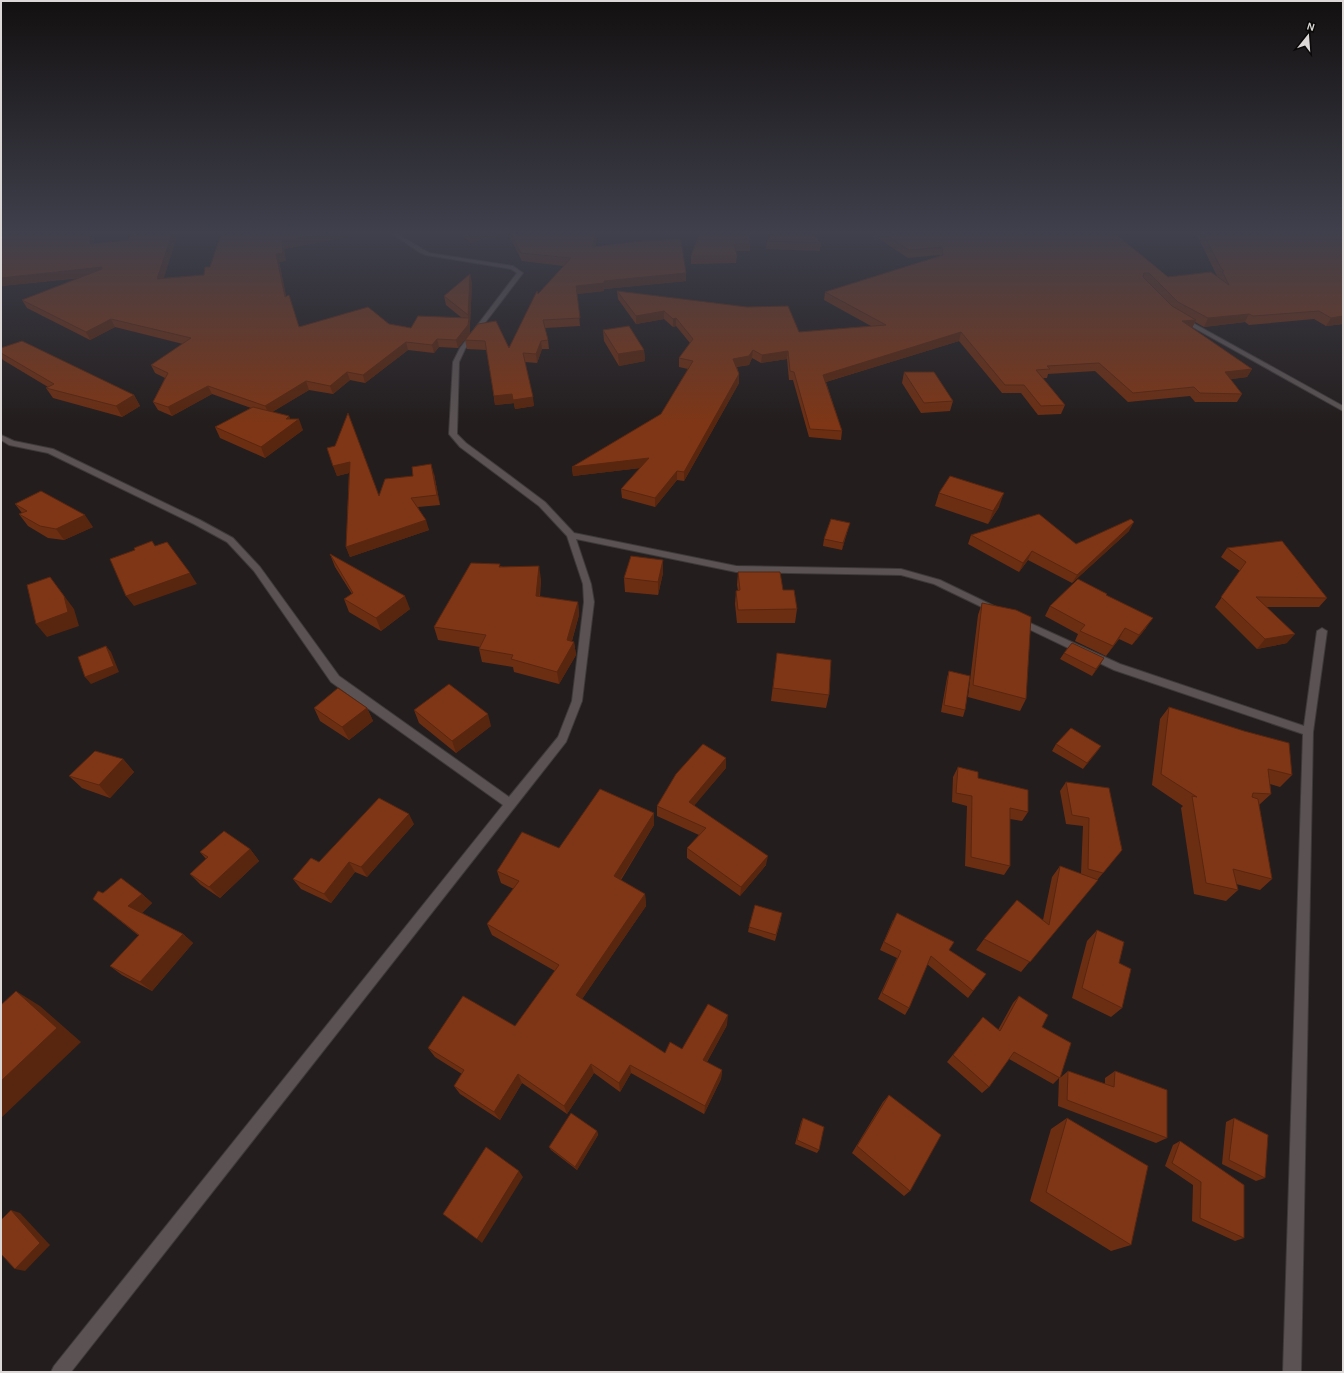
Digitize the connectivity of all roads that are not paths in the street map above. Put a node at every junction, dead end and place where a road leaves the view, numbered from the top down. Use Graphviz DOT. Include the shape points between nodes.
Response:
graph roads {
  1 [pos="503,295"];
  2 [pos="1178,316"];
  3 [pos="1343,409"];
  4 [pos="1,437"];
  5 [pos="571,535"];
  6 [pos="998,611"];
  7 [pos="1013,618"];
  8 [pos="1322,631"];
  9 [pos="1308,732"];
  10 [pos="510,804"];
  11 [pos="60,1372"];
  12 [pos="1292,1372"];
  1 -- 5 [label="street" via="458,356 453,434 462,445 542,504"];
  2 -- 3 [label="street"];
  4 -- 10 [label="street" via="12,443 50,451 230,540 257,569 335,679"];
  5 -- 6 [label="street" via="736,570 901,572 934,580"];
  5 -- 10 [label="street" via="589,592 577,701 562,739"];
  7 -- 9 [label="street" via="1116,667"];
  8 -- 9 [label="street"];
  9 -- 12 [label="street"];
  10 -- 11 [label="street"];
}
